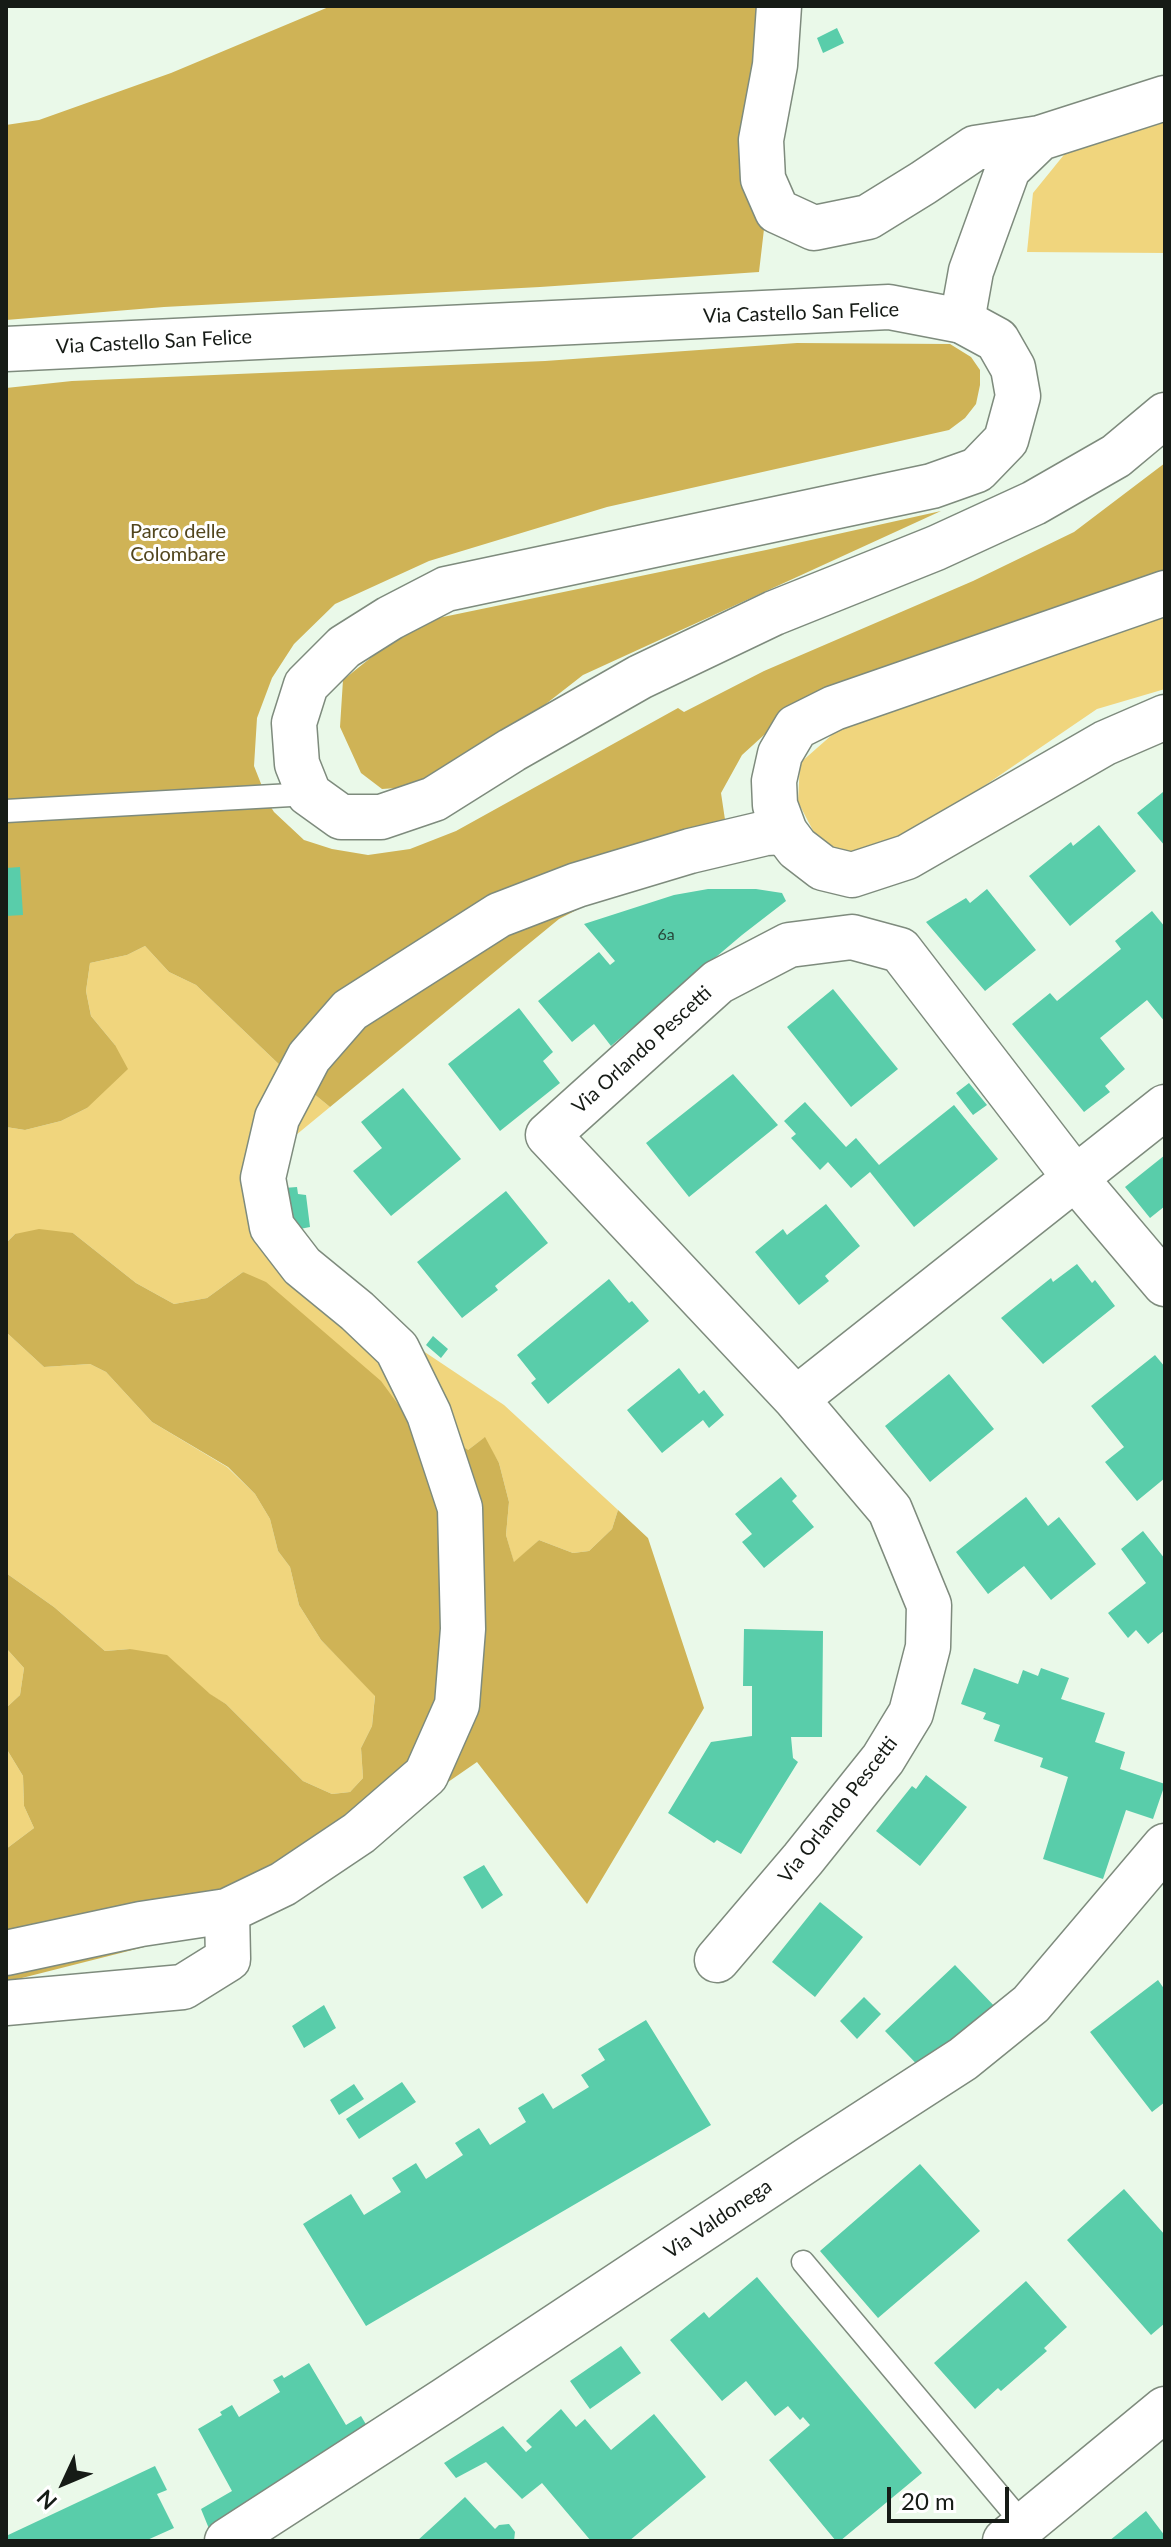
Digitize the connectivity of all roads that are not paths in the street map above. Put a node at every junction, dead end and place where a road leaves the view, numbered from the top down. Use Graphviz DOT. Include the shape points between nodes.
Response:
graph roads {
  1 [pos="779,6"];
  2 [pos="1165,98"];
  3 [pos="1040,138"];
  4 [pos="962,321"];
  5 [pos="6,349"];
  6 [pos="1165,415"];
  7 [pos="1165,593"];
  8 [pos="1165,717"];
  9 [pos="309,794"];
  10 [pos="6,811"];
  11 [pos="785,832"];
  12 [pos="1165,1107"];
  13 [pos="1076,1179"];
  14 [pos="1165,1284"];
  15 [pos="796,1399"];
  16 [pos="1160,1864"];
  17 [pos="227,1911"];
  18 [pos="6,1953"];
  19 [pos="717,1960"];
  20 [pos="6,2003"];
  21 [pos="803,2262"];
  22 [pos="1165,2409"];
  23 [pos="1015,2533"];
  24 [pos="227,2541"];
  1 -- 3 [label="street" via="761,140 763,179 777,211 814,228 868,217 975,148"];
  2 -- 3 [label="street"];
  3 -- 4 [label="street" via="1008,169 971,271"];
  4 -- 5 [label="street, Via Castello San Felice" via="889,307"];
  4 -- 9 [label="street, Via Castello San Felice" via="997,340 1013,368 1018,396 1006,440 977,470 932,486 446,589 344,647 306,685 294,723 297,764"];
  6 -- 9 [label="street" via="1116,456 1034,503 774,613 640,677 434,799 381,817 341,817"];
  7 -- 11 [label="street" via="834,708 796,727 780,754 774,781 775,805"];
  8 -- 11 [label="street" via="1105,743 907,857 852,875 823,868"];
  9 -- 10 [label="lane"];
  11 -- 17 [label="street" via="690,851 499,915 350,1010 309,1057 277,1118 263,1178 272,1227 302,1266 397,1349 429,1414 460,1508 463,1629 457,1705 426,1775 359,1833 283,1884"];
  12 -- 13 [label="street"];
  13 -- 14 [label="street"];
  13 -- 15 [label="street"];
  13 -- 15 [label="street, Via Orlando Pescetti" via="900,950 852,937 789,945 718,982 548,1135"];
  15 -- 19 [label="street, Via Orlando Pescetti" via="890,1510 929,1605 928,1647 911,1713 883,1759"];
  16 -- 24 [label="street, Via Valdonega" via="1031,2004 963,2059"];
  17 -- 18 [label="street"];
  17 -- 20 [label="street" via="228,1959 183,1987"];
  21 -- 23 [label="lane"];
  22 -- 23 [label="street"];
}
